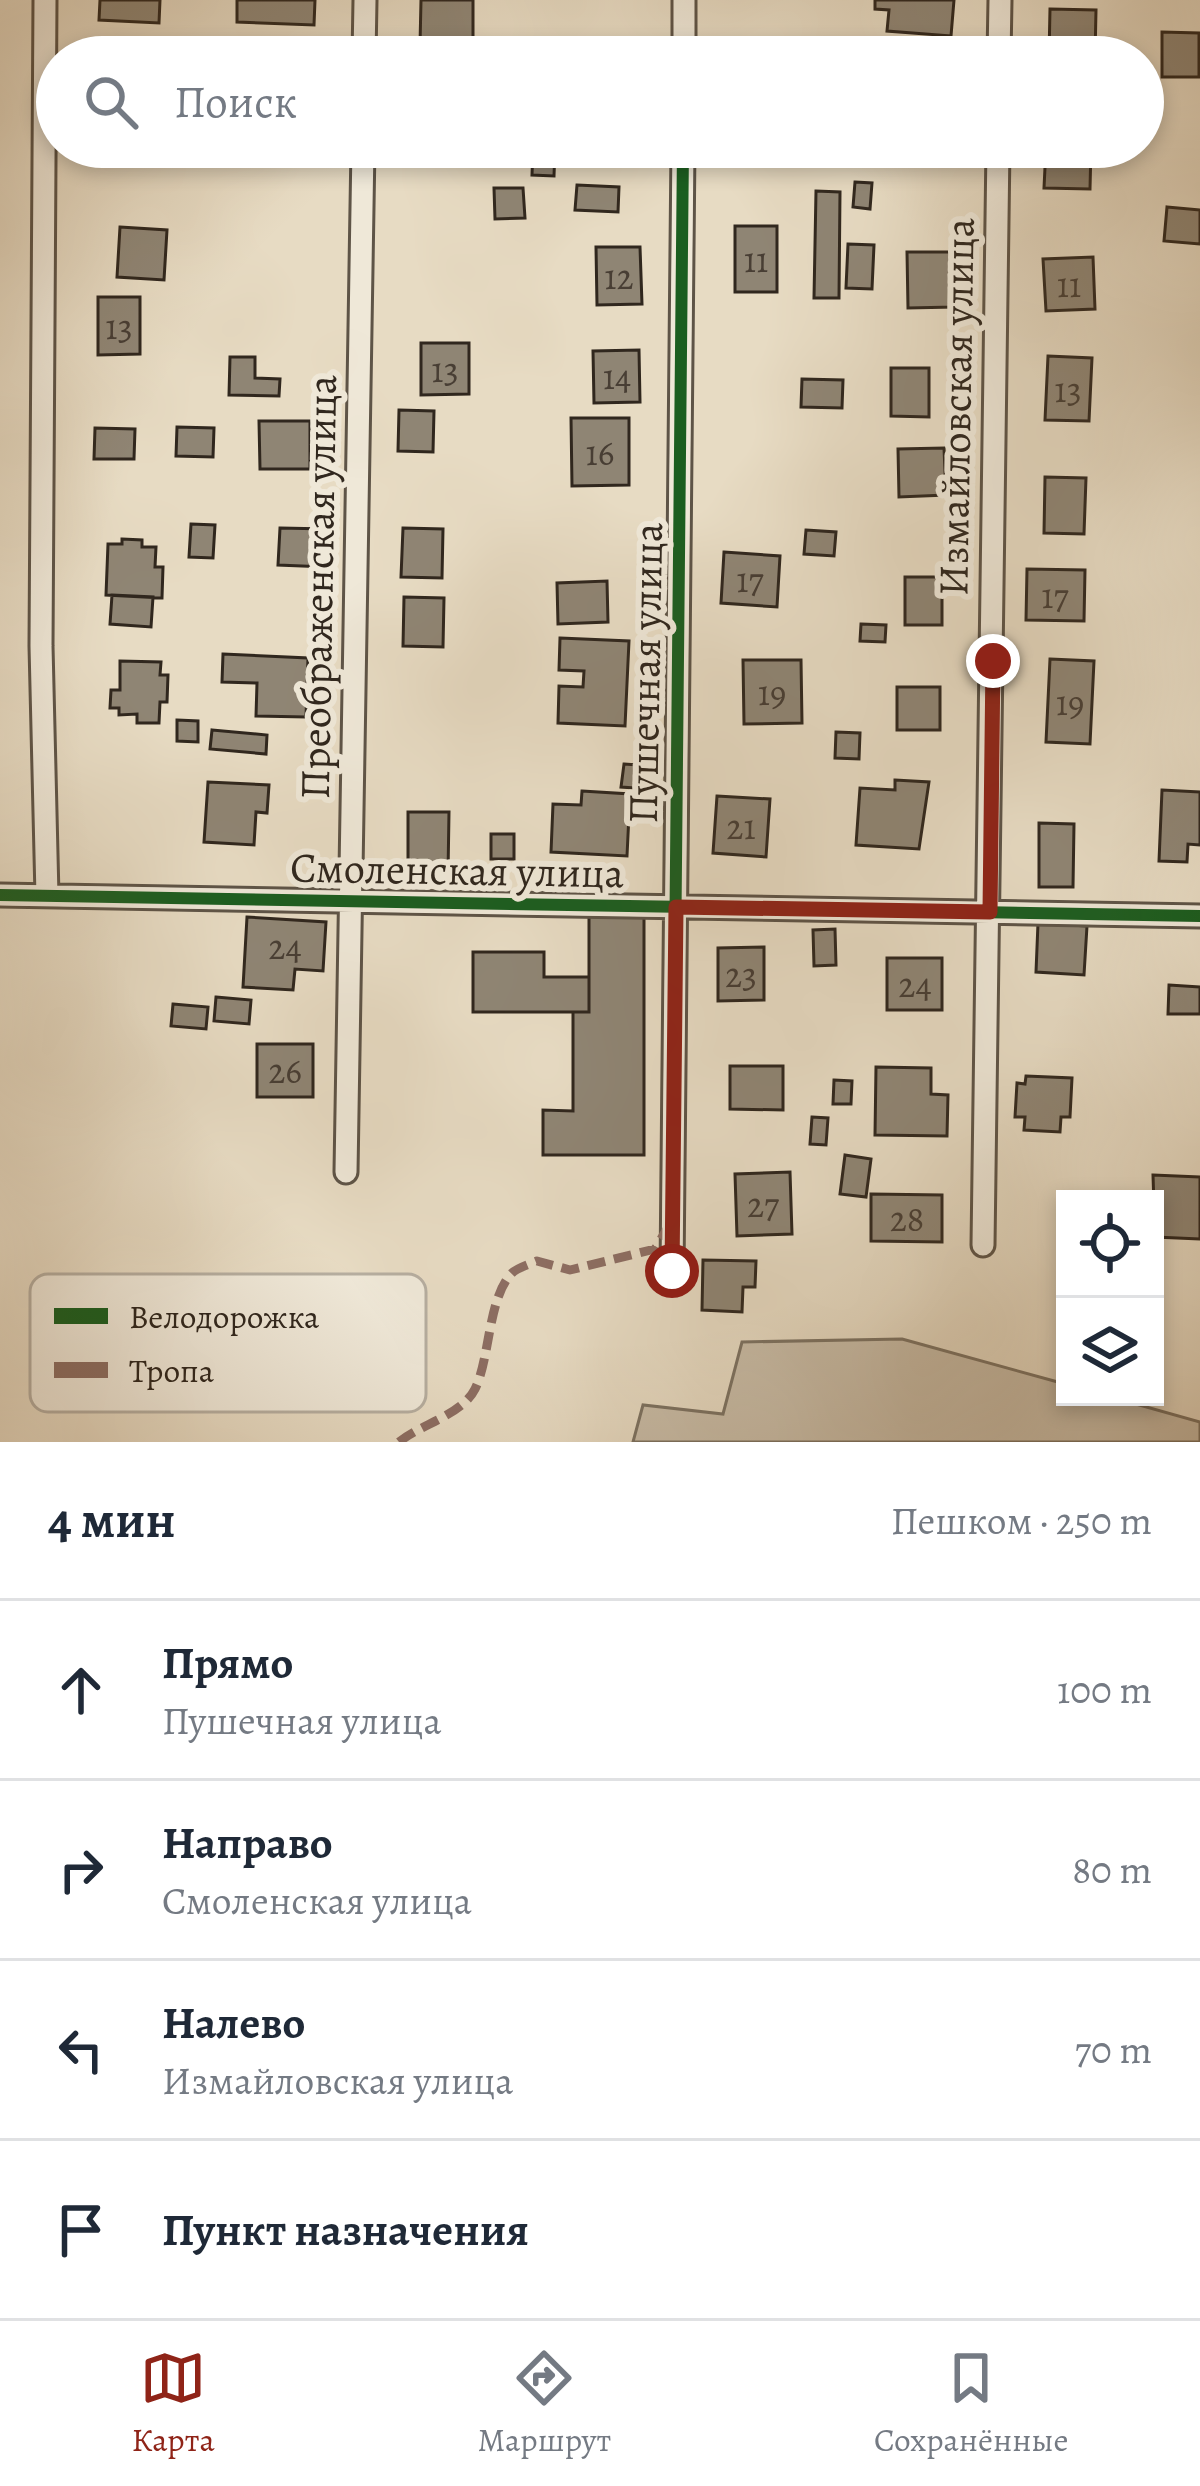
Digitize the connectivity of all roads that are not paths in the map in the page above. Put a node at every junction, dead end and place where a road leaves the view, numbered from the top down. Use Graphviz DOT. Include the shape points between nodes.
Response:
graph roads {
  1 [pos="45,0"];
  2 [pos="365,0"];
  3 [pos="684,0"];
  4 [pos="1000,0"];
  5 [pos="45,36"];
  6 [pos="364,36"];
  7 [pos="684,36"];
  8 [pos="999,36"];
  9 [pos="44,168"];
  10 [pos="363,168"];
  11 [pos="683,168"];
  12 [pos="998,168"];
  13 [pos="0,896"];
  14 [pos="47,896"];
  15 [pos="353,901"];
  16 [pos="676,907"];
  17 [pos="990,912"];
  18 [pos="1200,916"];
  19 [pos="346,1172"];
  20 [pos="983,1245"];
  21 [pos="672,1271"];
  1 -- 5 [label="street"];
  2 -- 6 [label="street"];
  3 -- 7 [label="street"];
  4 -- 8 [label="street"];
  9 -- 14 [label="street"];
  10 -- 15 [label="street, Преображенская улица"];
  11 -- 16 [label="street, Пушечная улица"];
  12 -- 17 [label="street, Измайловская улица"];
  13 -- 14 [label="street, Смоленская улица"];
  14 -- 15 [label="street, Смоленская улица"];
  15 -- 16 [label="street, Смоленская улица"];
  15 -- 19 [label="street, Преображенская улица"];
  16 -- 17 [label="street, Смоленская улица"];
  16 -- 21 [label="street, Пушечная улица"];
  17 -- 18 [label="street, Смоленская улица"];
  17 -- 20 [label="street, Измайловская улица"];
}
